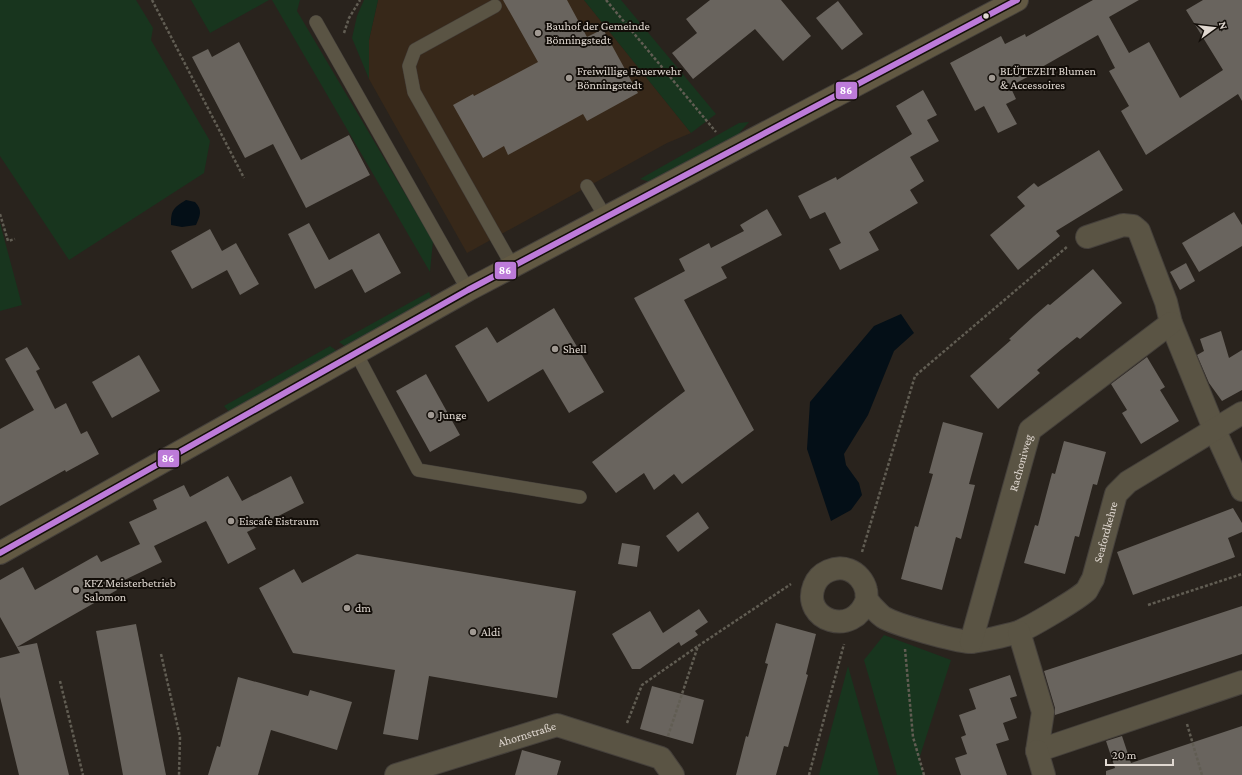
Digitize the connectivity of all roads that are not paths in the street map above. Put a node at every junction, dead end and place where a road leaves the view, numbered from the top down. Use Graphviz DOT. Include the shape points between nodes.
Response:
graph roads {
  1 [pos="1017,0"];
  2 [pos="495,6"];
  3 [pos="316,22"];
  4 [pos="587,186"];
  5 [pos="606,218"];
  6 [pos="1087,237"];
  7 [pos="513,267"];
  8 [pos="468,290"];
  9 [pos="1171,323"];
  10 [pos="356,353"];
  11 [pos="1242,412"];
  12 [pos="1215,431"];
  13 [pos="1242,490"];
  14 [pos="580,497"];
  15 [pos="0,553"];
  16 [pos="866,599"];
  17 [pos="1019,632"];
  18 [pos="971,642"];
  19 [pos="1242,682"];
  20 [pos="1037,751"];
  21 [pos="667,766"];
  22 [pos="396,775"];
  23 [pos="1044,775"];
  1 -- 5 [label="main road"];
  2 -- 7 [label="lane" via="415,50 410,66 414,92"];
  3 -- 8 [label="lane"];
  4 -- 5 [label="lane"];
  5 -- 7 [label="main road"];
  6 -- 9 [label="street" via="1123,225 1133,226 1139,231 1166,302"];
  7 -- 8 [label="main road"];
  8 -- 10 [label="main road"];
  9 -- 12 [label="street"];
  9 -- 18 [label="street, Rachoniweg" via="1030,430"];
  10 -- 14 [label="lane" via="418,470"];
  10 -- 15 [label="main road"];
  11 -- 12 [label="street, Seafordkehre"];
  12 -- 13 [label="street"];
  12 -- 17 [label="street, Seafordkehre" via="1128,482 1116,494 1093,579 1086,590"];
  16 -- 16 [label="street, Seafordkehre" via="863,582 850,571 833,569 819,578 812,594 820,613 830,620 846,622 860,613"];
  16 -- 18 [label="street, Seafordkehre" via="883,617 912,628"];
  17 -- 18 [label="street, Seafordkehre"];
  17 -- 20 [label="street" via="1043,712"];
  19 -- 20 [label="street"];
  20 -- 23 [label="street"];
  21 -- 22 [label="street, Ahornstraße" via="619,744 557,725"];
}
